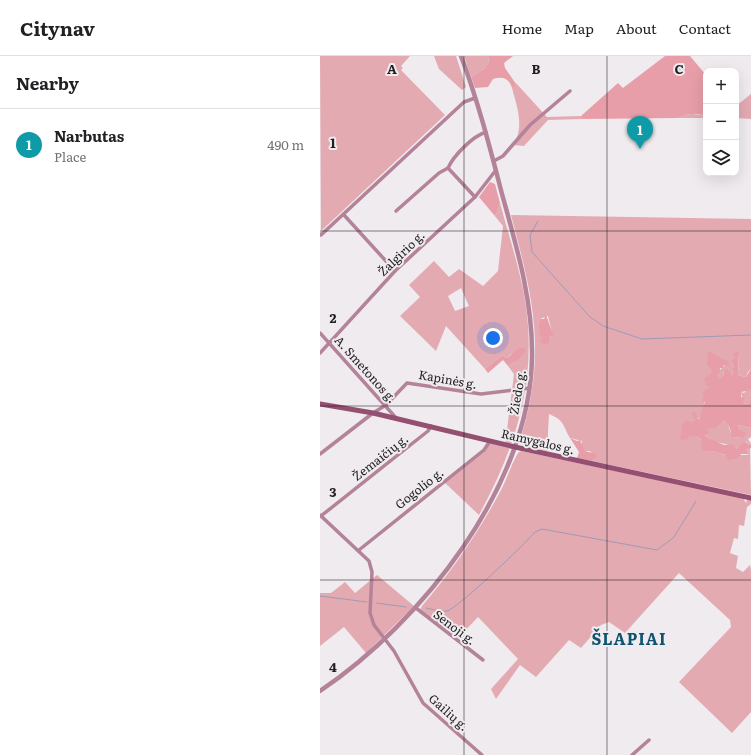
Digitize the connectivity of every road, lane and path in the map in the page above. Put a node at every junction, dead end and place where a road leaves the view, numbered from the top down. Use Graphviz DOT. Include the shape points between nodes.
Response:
graph roads {
  1 [pos="460,56"];
  2 [pos="570,91"];
  3 [pos="475,98"];
  4 [pos="486,132"];
  5 [pos="494,161"];
  6 [pos="448,168"];
  7 [pos="496,170"];
  8 [pos="476,197"];
  9 [pos="396,211"];
  10 [pos="344,215"];
  11 [pos="320,234"];
  12 [pos="395,271"];
  13 [pos="320,333"];
  14 [pos="328,342"];
  15 [pos="320,353"];
  16 [pos="530,388"];
  17 [pos="320,404"];
  18 [pos="386,405"];
  19 [pos="374,413"];
  20 [pos="397,418"];
  21 [pos="431,426"];
  22 [pos="490,441"];
  23 [pos="515,446"];
  24 [pos="320,454"];
  25 [pos="751,498"];
  26 [pos="320,516"];
  27 [pos="359,550"];
  28 [pos="416,608"];
  29 [pos="385,639"];
  30 [pos="484,660"];
  31 [pos="320,691"];
  32 [pos="649,740"];
  33 [pos="482,755"];
  34 [pos="632,755"];
  1 -- 3 [label="street, Žiedo g."];
  2 -- 5 [label="street" via="530,125 507,153"];
  3 -- 4 [label="street, Žiedo g."];
  3 -- 10 [label="street" via="464,102"];
  4 -- 5 [label="street, Žiedo g."];
  4 -- 6 [label="street" via="480,134 460,152"];
  5 -- 7 [label="street, Žiedo g."];
  6 -- 8 [label="street"];
  6 -- 9 [label="street"];
  7 -- 8 [label="street, Žalgirio g."];
  7 -- 16 [label="street, Žiedo g." via="528,296 532,329"];
  8 -- 12 [label="street, Žalgirio g."];
  10 -- 11 [label="street"];
  10 -- 12 [label="street"];
  12 -- 14 [label="street, Žalgirio g."];
  13 -- 14 [label="street, A. Smetonos g."];
  14 -- 15 [label="street, Žalgirio g."];
  14 -- 18 [label="street, A. Smetonos g."];
  16 -- 18 [label="street, Kapinės g." via="481,394 407,383"];
  16 -- 23 [label="street, Žiedo g."];
  17 -- 19 [label="main road, Ramygalos g."];
  18 -- 19 [label="street, Kapinės g."];
  18 -- 20 [label="street, A. Smetonos g."];
  19 -- 20 [label="main road, Ramygalos g."];
  19 -- 24 [label="street, Kapinės g."];
  20 -- 21 [label="main road, Ramygalos g."];
  21 -- 22 [label="main road, Ramygalos g."];
  21 -- 26 [label="street, Žemaičių g."];
  22 -- 23 [label="main road, Ramygalos g."];
  22 -- 27 [label="street, Gogolio g." via="484,450"];
  23 -- 25 [label="main road, Ramygalos g."];
  23 -- 28 [label="street, Žiedo g." via="507,469 474,530"];
  26 -- 27 [label="street, Gailių g."];
  27 -- 29 [label="street, Gailių g." via="372,568 372,620"];
  28 -- 29 [label="street, Žiedo g."];
  28 -- 30 [label="street, Senoji g."];
  29 -- 31 [label="street, Žiedo g."];
  29 -- 33 [label="street, Gailių g." via="423,702"];
  32 -- 34 [label="street"];
}
